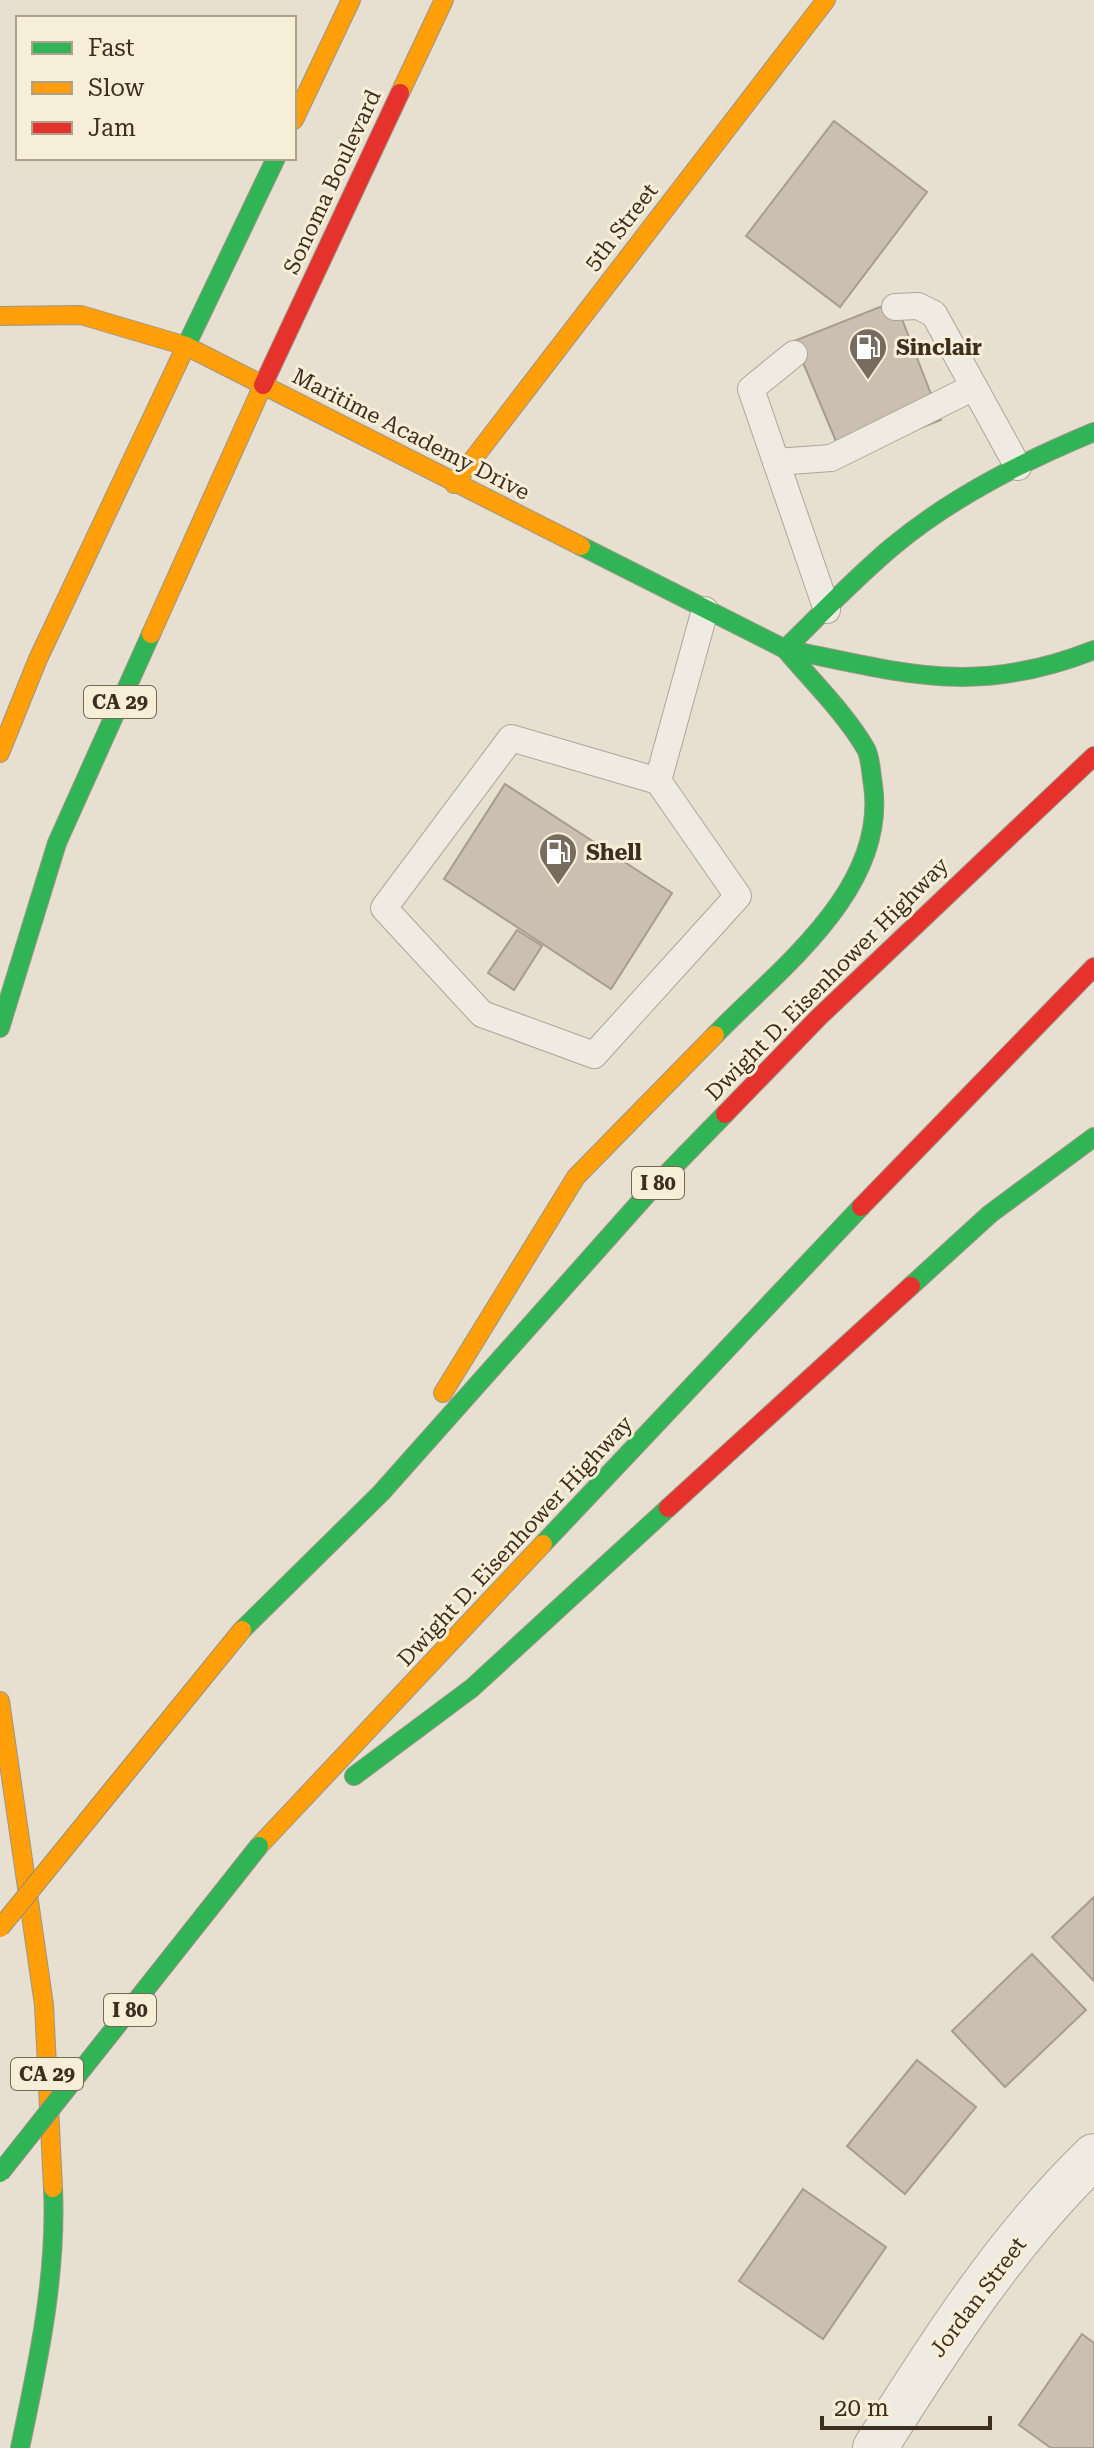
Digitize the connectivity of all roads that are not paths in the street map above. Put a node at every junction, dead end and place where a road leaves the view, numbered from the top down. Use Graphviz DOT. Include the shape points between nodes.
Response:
graph roads {
  1 [pos="351,0"];
  2 [pos="444,0"];
  3 [pos="826,0"];
  4 [pos="296,116"];
  5 [pos="275,160"];
  6 [pos="895,307"];
  7 [pos="0,316"];
  8 [pos="186,346"];
  9 [pos="794,354"];
  10 [pos="263,385"];
  11 [pos="974,387"];
  12 [pos="1094,432"];
  13 [pos="776,462"];
  14 [pos="1018,467"];
  15 [pos="454,484"];
  16 [pos="705,610"];
  17 [pos="827,610"];
  18 [pos="785,649"];
  19 [pos="1094,650"];
  20 [pos="0,753"];
  21 [pos="1094,756"];
  22 [pos="658,781"];
  23 [pos="1094,967"];
  24 [pos="0,1028"];
  25 [pos="1094,1137"];
  26 [pos="381,1493"];
  27 [pos="0,1701"];
  28 [pos="259,1846"];
  29 [pos="0,1928"];
  30 [pos="1094,2156"];
  31 [pos="0,2173"];
  32 [pos="20,2448"];
  33 [pos="875,2448"];
  1 -- 4 [label="main road"];
  2 -- 10 [label="main road, Sonoma Boulevard / CA 29"];
  3 -- 15 [label="main road, 5th Street"];
  5 -- 8 [label="main road"];
  6 -- 11 [label="lane" via="918,306 934,314"];
  7 -- 8 [label="main road, Maritime Academy Drive" via="81,315"];
  8 -- 10 [label="main road, Maritime Academy Drive"];
  8 -- 20 [label="main road" via="38,659"];
  9 -- 13 [label="lane" via="751,389"];
  10 -- 15 [label="main road, Maritime Academy Drive"];
  10 -- 24 [label="main road, CA 29" via="57,843"];
  11 -- 13 [label="lane" via="831,458"];
  11 -- 14 [label="lane"];
  12 -- 14 [label="main road"];
  13 -- 17 [label="lane"];
  14 -- 17 [label="main road" via="969,493 893,546"];
  15 -- 16 [label="main road, Maritime Academy Drive"];
  16 -- 18 [label="main road, Maritime Academy Drive"];
  16 -- 22 [label="lane"];
  17 -- 18 [label="main road"];
  18 -- 19 [label="main road" via="964,681 1035,673"];
  18 -- 26 [label="main road" via="868,752 875,800 861,867 825,922 576,1177"];
  21 -- 26 [label="main road, Dwight D. Eisenhower Highway / I 80" via="819,1017 669,1171"];
  22 -- 22 [label="lane" via="738,896 594,1055 482,1014 384,908 511,738"];
  23 -- 28 [label="main road, Dwight D. Eisenhower Highway / I 80"];
  25 -- 28 [label="main road" via="990,1214 472,1688"];
  26 -- 29 [label="main road, Dwight D. Eisenhower Highway / I 80, bridge" via="242,1630"];
  27 -- 32 [label="main road, CA 29" via="44,2005 54,2218 44,2331"];
  28 -- 31 [label="main road, Dwight D. Eisenhower Highway / I 80, bridge"];
  30 -- 33 [label="street, Jordan Street" via="1060,2189 953,2325"];
}
